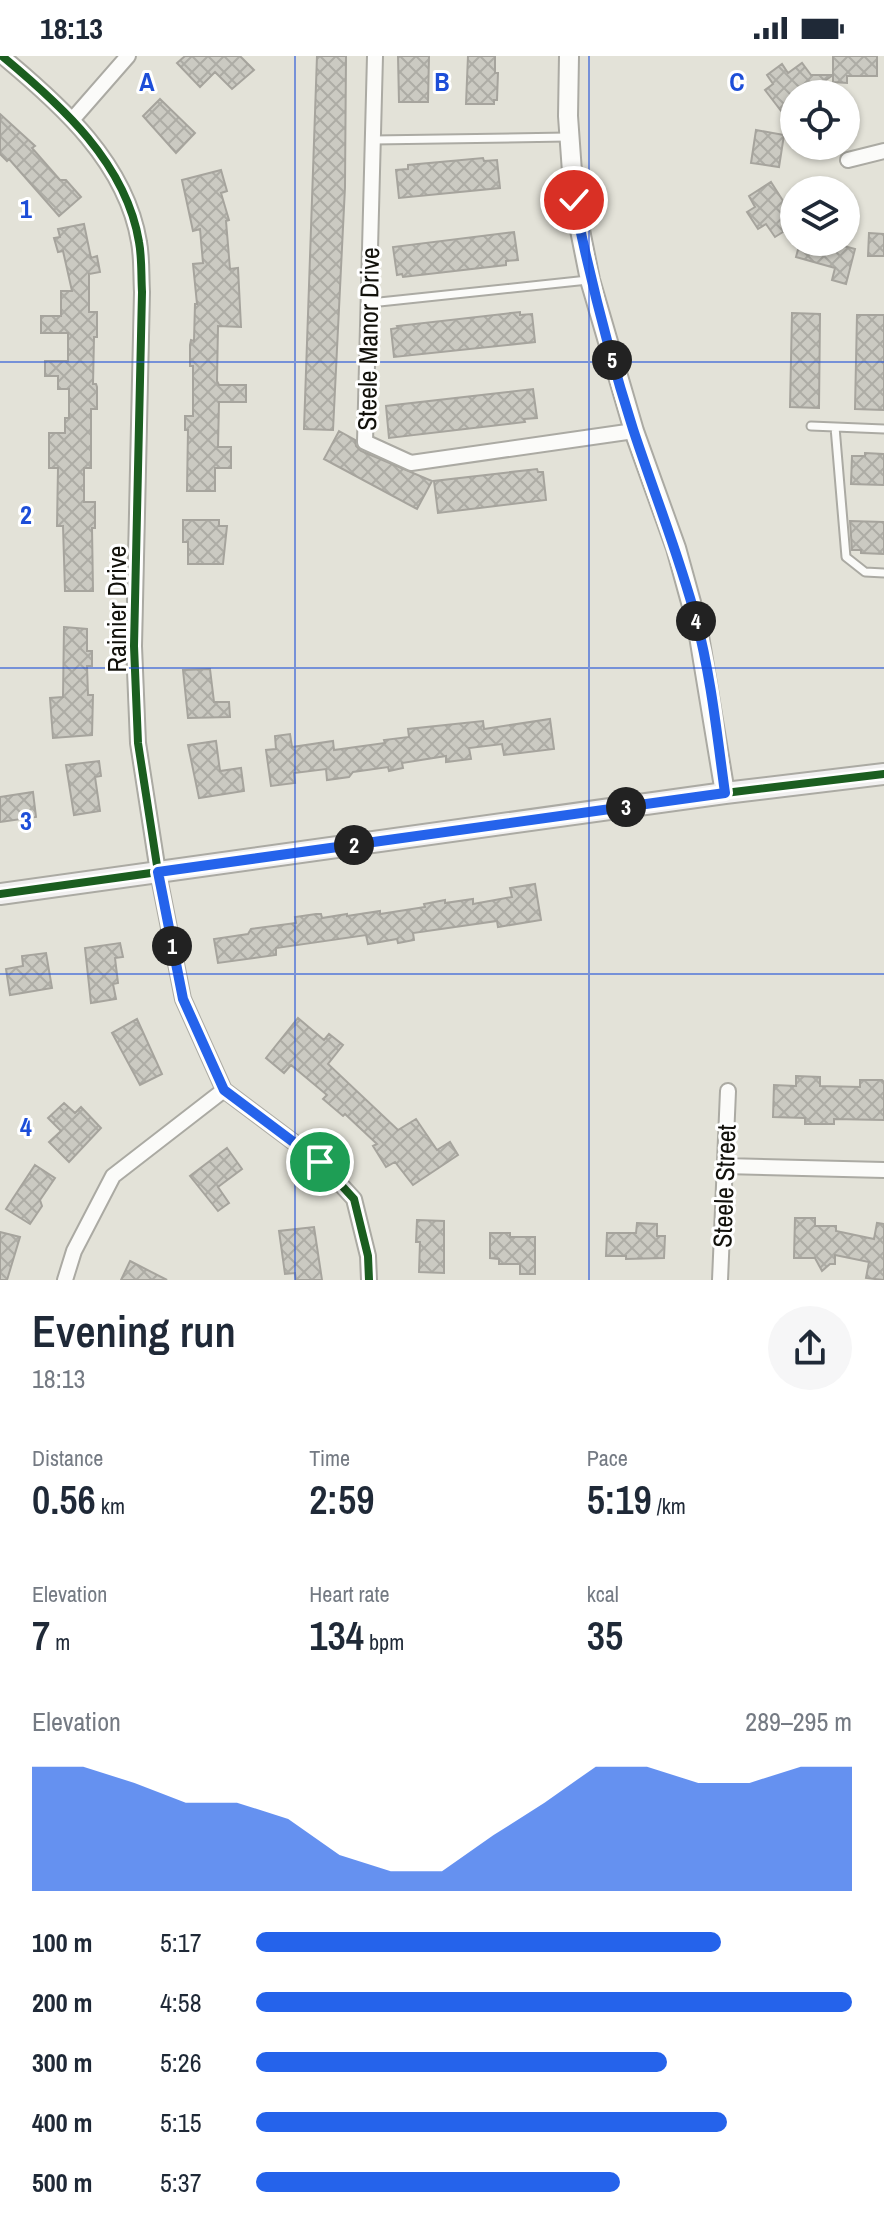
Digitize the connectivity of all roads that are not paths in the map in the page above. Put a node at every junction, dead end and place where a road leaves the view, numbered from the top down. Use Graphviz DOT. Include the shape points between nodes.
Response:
graph roads {
  1 [pos="2,56"];
  2 [pos="128,56"];
  3 [pos="375,56"];
  4 [pos="569,56"];
  5 [pos="72,120"];
  6 [pos="569,136"];
  7 [pos="373,140"];
  8 [pos="884,151"];
  9 [pos="860,157"];
  10 [pos="590,280"];
  11 [pos="368,303"];
  12 [pos="811,426"];
  13 [pos="835,427"];
  14 [pos="884,429"];
  15 [pos="634,431"];
  16 [pos="884,573"];
  17 [pos="884,774"];
  18 [pos="725,793"];
  19 [pos="158,872"];
  20 [pos="0,894"];
  21 [pos="224,1090"];
  22 [pos="728,1091"];
  23 [pos="724,1166"];
  24 [pos="884,1170"];
  25 [pos="65,1280"];
  26 [pos="369,1280"];
  27 [pos="720,1280"];
  1 -- 5 [label="street, Rainier Drive"];
  2 -- 5 [label="street"];
  3 -- 7 [label="street, Steele Manor Drive"];
  4 -- 6 [label="street"];
  5 -- 19 [label="street, Rainier Drive" via="106,159 126,197 139,242 134,646 138,743"];
  6 -- 7 [label="lane"];
  6 -- 10 [label="street" via="574,200"];
  7 -- 11 [label="street, Steele Manor Drive"];
  8 -- 9 [label="street"];
  10 -- 11 [label="lane"];
  10 -- 15 [label="street"];
  11 -- 15 [label="street, Steele Manor Drive" via="365,442 411,463"];
  12 -- 13 [label="lane"];
  13 -- 14 [label="lane"];
  13 -- 16 [label="lane" via="846,557 865,572"];
  15 -- 18 [label="street" via="697,624"];
  17 -- 18 [label="main road"];
  18 -- 19 [label="main road"];
  19 -- 20 [label="main road"];
  19 -- 21 [label="street, Rainier Drive" via="183,999"];
  21 -- 25 [label="street" via="113,1176"];
  21 -- 26 [label="street, Rainier Drive" via="320,1162 354,1199"];
  22 -- 23 [label="street, Steele Street"];
  23 -- 24 [label="street"];
  23 -- 27 [label="street, Steele Street"];
}
